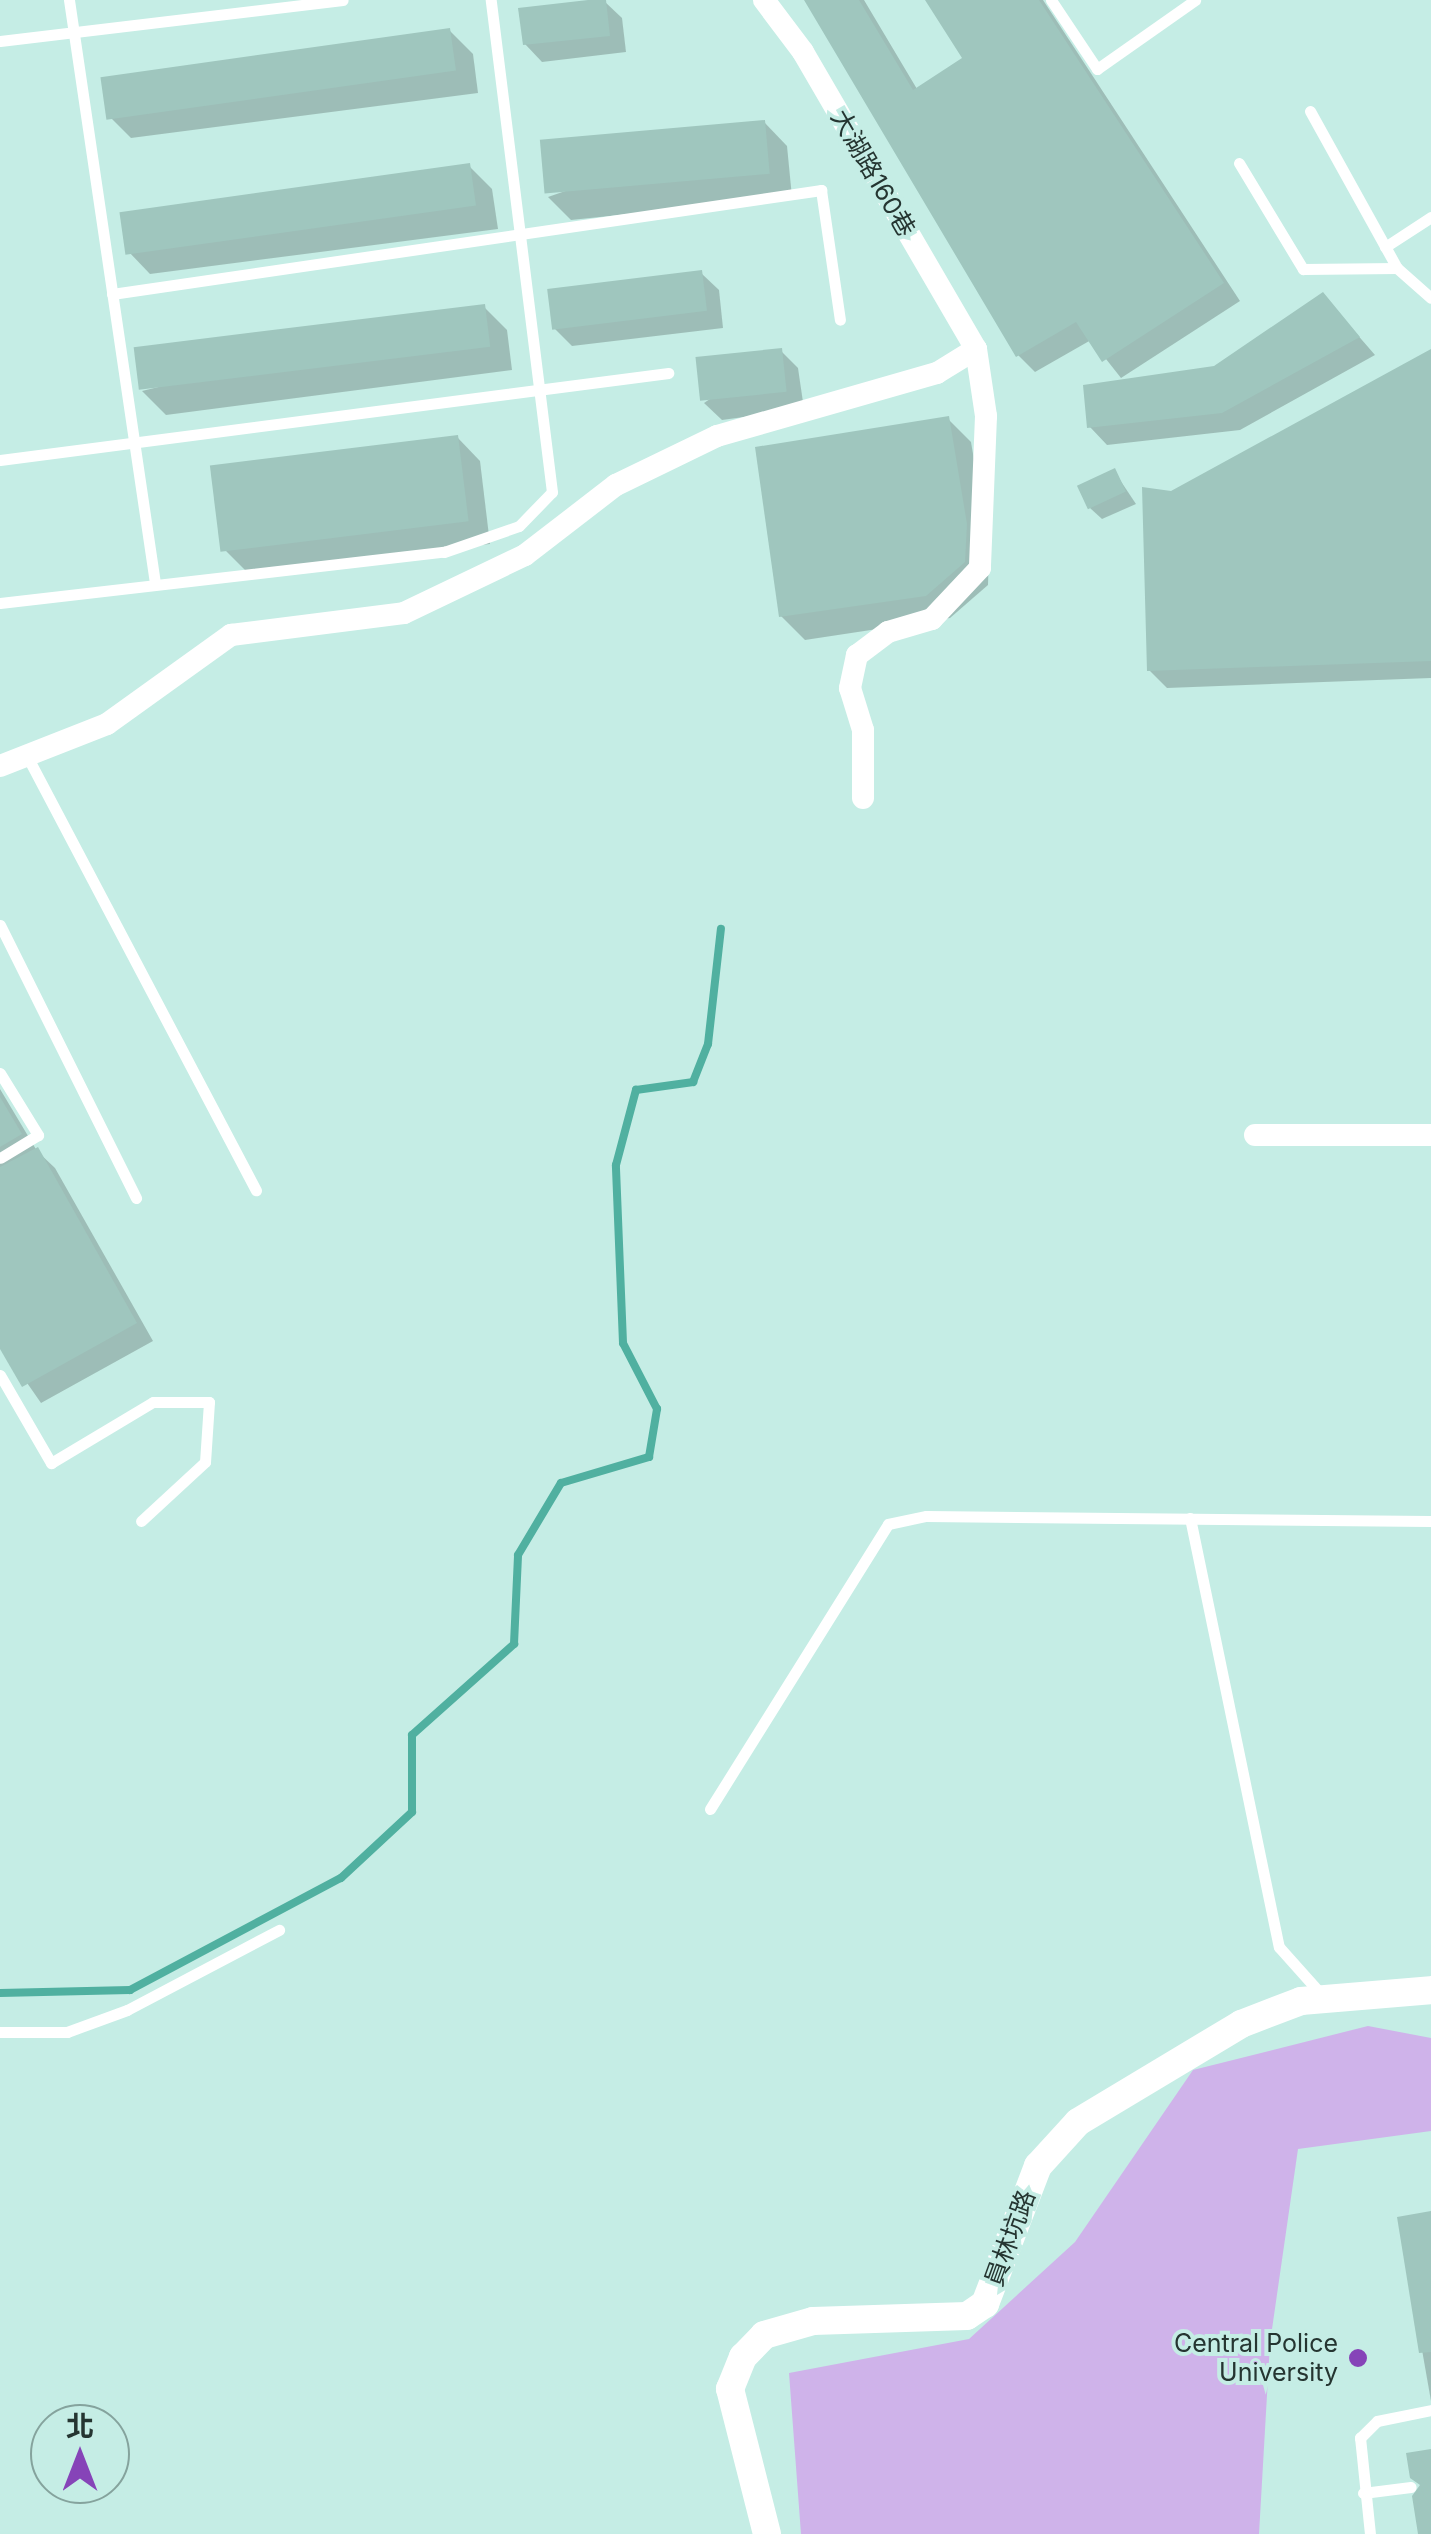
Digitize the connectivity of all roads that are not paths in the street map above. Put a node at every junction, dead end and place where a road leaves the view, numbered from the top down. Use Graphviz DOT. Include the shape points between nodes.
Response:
graph roads {
  1 [pos="69,0"];
  2 [pos="343,0"];
  3 [pos="490,0"];
  4 [pos="764,0"];
  5 [pos="1050,0"];
  6 [pos="1195,0"];
  7 [pos="73,32"];
  8 [pos="0,42"];
  9 [pos="1310,111"];
  10 [pos="1239,163"];
  11 [pos="1431,216"];
  12 [pos="520,233"];
  13 [pos="1385,246"];
  14 [pos="1396,268"];
  15 [pos="112,294"];
  16 [pos="1431,298"];
  17 [pos="840,320"];
  18 [pos="976,349"];
  19 [pos="668,373"];
  20 [pos="539,386"];
  21 [pos="133,442"];
  22 [pos="0,460"];
  23 [pos="155,583"];
  24 [pos="0,603"];
  25 [pos="27,756"];
  26 [pos="0,766"];
  27 [pos="864,798"];
  28 [pos="0,925"];
  29 [pos="0,1073"];
  30 [pos="1254,1135"];
  31 [pos="1431,1135"];
  32 [pos="0,1158"];
  33 [pos="256,1190"];
  34 [pos="136,1198"];
  35 [pos="0,1375"];
  36 [pos="1190,1518"];
  37 [pos="140,1521"];
  38 [pos="1431,1521"];
  39 [pos="710,1809"];
  40 [pos="280,1930"];
  41 [pos="1431,1990"];
  42 [pos="1314,2000"];
  43 [pos="0,2032"];
  44 [pos="1431,2410"];
  45 [pos="1411,2486"];
  46 [pos="1363,2493"];
  47 [pos="767,2534"];
  48 [pos="1370,2534"];
  1 -- 7 [label="lane"];
  2 -- 7 [label="lane"];
  3 -- 12 [label="lane"];
  4 -- 18 [label="street, 大湖路160巷" via="803,52"];
  5 -- 6 [label="lane" via="1096,69"];
  7 -- 8 [label="lane"];
  7 -- 15 [label="lane"];
  9 -- 13 [label="lane"];
  10 -- 14 [label="lane" via="1303,269"];
  11 -- 13 [label="lane"];
  12 -- 15 [label="lane"];
  12 -- 17 [label="lane" via="821,190"];
  12 -- 20 [label="lane"];
  13 -- 14 [label="lane"];
  14 -- 16 [label="lane"];
  15 -- 21 [label="lane"];
  18 -- 25 [label="street" via="937,373 717,436 616,485 524,555 404,613 231,635 107,724"];
  18 -- 27 [label="street" via="986,416 980,568 932,619 888,632 857,655 850,688 864,730"];
  19 -- 20 [label="lane"];
  20 -- 21 [label="lane"];
  20 -- 23 [label="lane" via="552,492 519,526 444,552"];
  21 -- 22 [label="lane"];
  21 -- 23 [label="lane"];
  23 -- 24 [label="lane"];
  25 -- 26 [label="street"];
  25 -- 33 [label="lane"];
  28 -- 34 [label="lane"];
  29 -- 32 [label="lane" via="38,1135"];
  30 -- 31 [label="street"];
  35 -- 37 [label="lane" via="52,1463 153,1402 209,1402 205,1462"];
  36 -- 38 [label="lane"];
  36 -- 39 [label="lane" via="926,1516 888,1524"];
  36 -- 42 [label="lane" via="1279,1947"];
  40 -- 43 [label="lane" via="127,2010 67,2032"];
  41 -- 42 [label="street, 員林坑路"];
  42 -- 47 [label="street, 員林坑路" via="1194,2047 1078,2122 1038,2166 992,2290 967,2316 813,2321 764,2335 743,2357 730,2389"];
  44 -- 46 [label="lane" via="1392,2416 1367,2429 1357,2451"];
  45 -- 46 [label="lane"];
  46 -- 48 [label="lane"];
}
